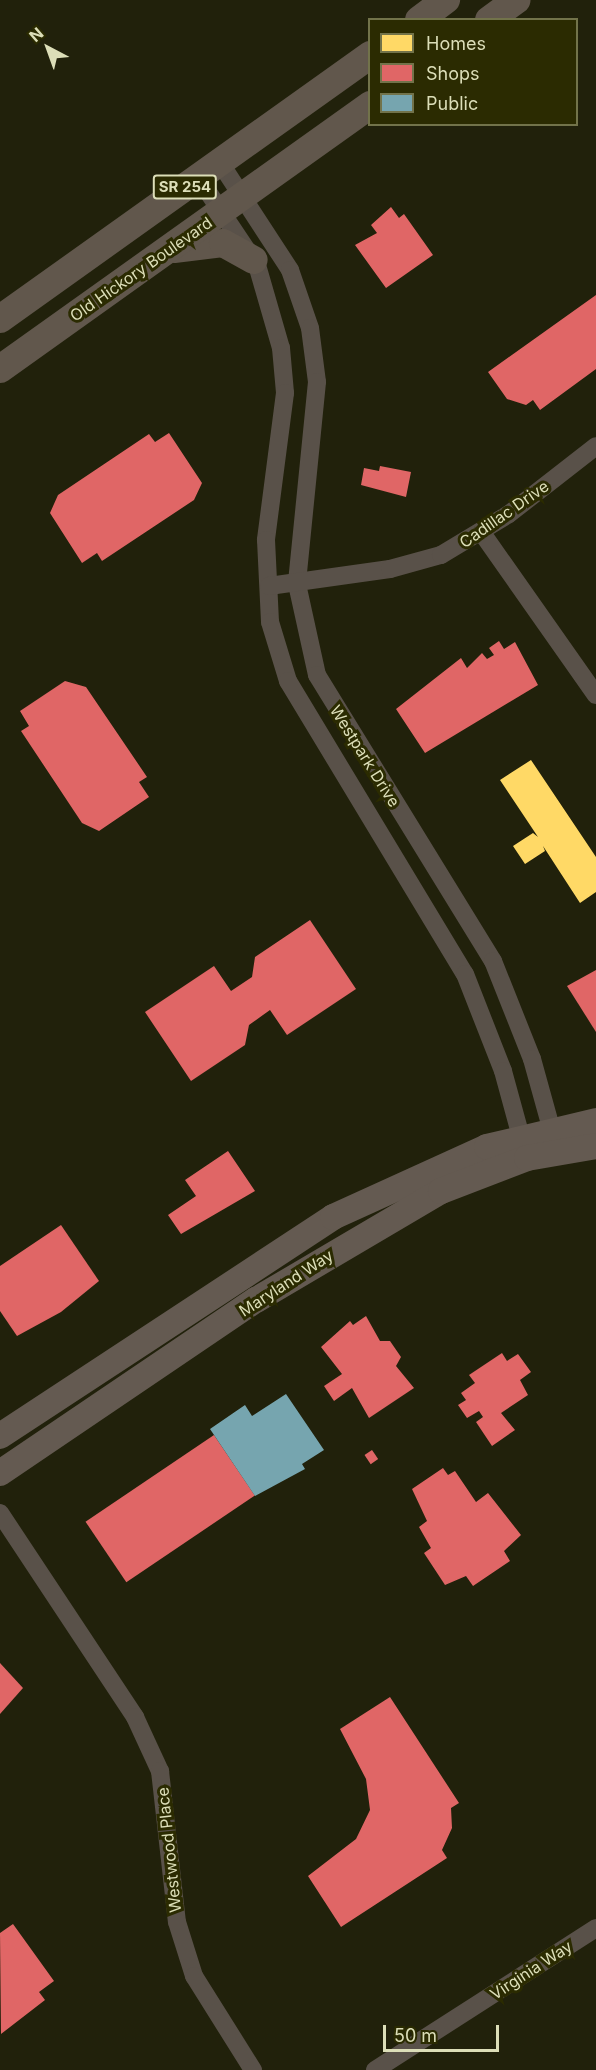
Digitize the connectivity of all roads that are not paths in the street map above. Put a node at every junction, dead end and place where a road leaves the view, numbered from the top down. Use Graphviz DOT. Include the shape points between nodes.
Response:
graph roads {
  1 [pos="446,0"];
  2 [pos="516,0"];
  3 [pos="422,18"];
  4 [pos="492,18"];
  5 [pos="368,56"];
  6 [pos="368,106"];
  7 [pos="209,169"];
  8 [pos="233,203"];
  9 [pos="166,250"];
  10 [pos="254,261"];
  11 [pos="0,319"];
  12 [pos="0,369"];
  13 [pos="596,446"];
  14 [pos="482,533"];
  15 [pos="297,584"];
  16 [pos="269,586"];
  17 [pos="596,695"];
  18 [pos="351,736"];
  19 [pos="326,752"];
  20 [pos="596,1121"];
  21 [pos="555,1143"];
  22 [pos="596,1146"];
  23 [pos="524,1148"];
  24 [pos="196,1305"];
  25 [pos="191,1346"];
  26 [pos="0,1436"];
  27 [pos="0,1473"];
  28 [pos="0,1513"];
  29 [pos="596,1928"];
  30 [pos="253,2070"];
  31 [pos="375,2070"];
  1 -- 3 [label="main road"];
  2 -- 4 [label="main road"];
  5 -- 7 [label="main road, SR 254"];
  6 -- 8 [label="main road, Old Hickory Boulevard / SR 254"];
  7 -- 8 [label="street"];
  7 -- 8 [label="street"];
  7 -- 11 [label="main road, SR 254"];
  8 -- 9 [label="main road, Old Hickory Boulevard / SR 254"];
  8 -- 10 [label="street, Westpark Drive"];
  8 -- 15 [label="street, Westpark Drive" via="290,270 310,328 317,382"];
  9 -- 10 [label="main road" via="223,243"];
  9 -- 12 [label="main road, Old Hickory Boulevard / SR 254"];
  10 -- 16 [label="street, Westpark Drive" via="281,348 285,393 266,540"];
  13 -- 14 [label="street, Cadillac Drive"];
  14 -- 15 [label="street, Cadillac Drive" via="427,561"];
  14 -- 17 [label="street"];
  15 -- 16 [label="street, Cadillac Drive"];
  15 -- 18 [label="street, Westpark Drive" via="317,675"];
  16 -- 19 [label="street, Westpark Drive" via="270,622 288,681"];
  18 -- 19 [label="street"];
  18 -- 21 [label="street, Westpark Drive" via="493,961 532,1059"];
  19 -- 23 [label="street, Westpark Drive" via="430,908 465,974 503,1071"];
  20 -- 21 [label="main road, Maryland Way"];
  21 -- 22 [label="main road, Maryland Way"];
  21 -- 23 [label="main road, Maryland Way"];
  23 -- 24 [label="main road, Maryland Way" via="429,1170 333,1217"];
  23 -- 25 [label="main road, Maryland Way" via="359,1237"];
  24 -- 25 [label="main road"];
  24 -- 26 [label="main road, Maryland Way"];
  25 -- 27 [label="main road, Maryland Way"];
  28 -- 30 [label="street, Westwood Place" via="135,1717 155,1760 167,1819 177,1922 194,1976"];
  29 -- 31 [label="street, Virginia Way"];
}
